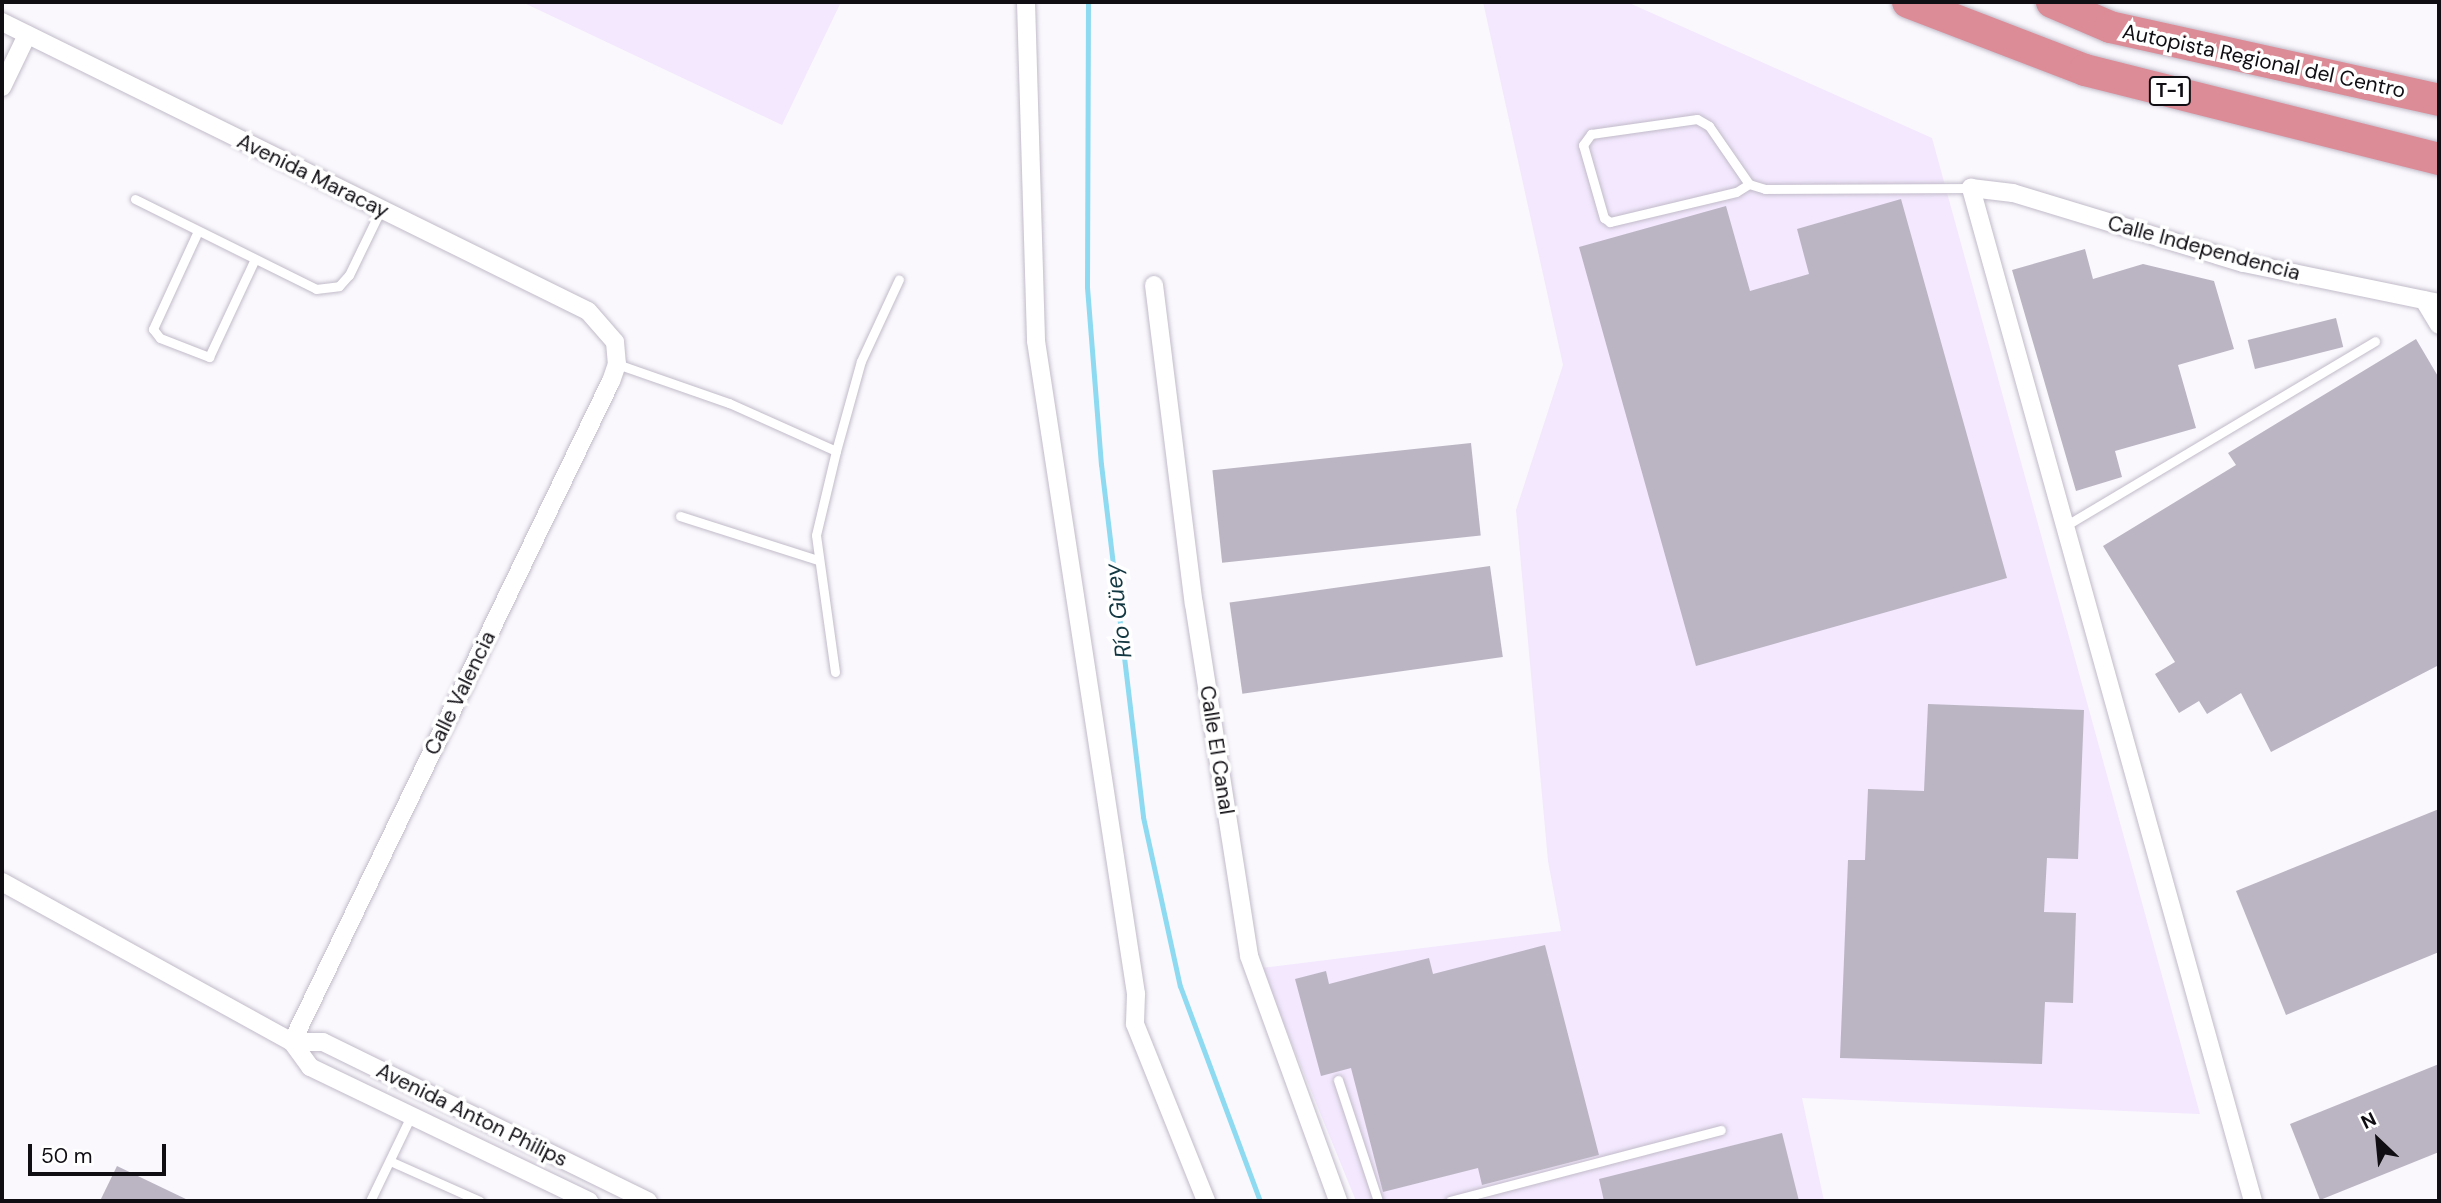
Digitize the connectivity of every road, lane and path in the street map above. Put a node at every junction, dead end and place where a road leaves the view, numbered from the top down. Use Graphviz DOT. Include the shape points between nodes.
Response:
graph roads {
  1 [pos="1026,2"];
  2 [pos="1909,2"];
  3 [pos="2052,2"];
  4 [pos="2,22"];
  5 [pos="27,35"];
  6 [pos="2,86"];
  7 [pos="2439,100"];
  8 [pos="2439,159"];
  9 [pos="1749,184"];
  10 [pos="1970,188"];
  11 [pos="135,199"];
  12 [pos="381,209"];
  13 [pos="198,231"];
  14 [pos="255,259"];
  15 [pos="899,279"];
  16 [pos="1154,285"];
  17 [pos="2431,302"];
  18 [pos="2439,325"];
  19 [pos="2375,341"];
  20 [pos="617,364"];
  21 [pos="836,451"];
  22 [pos="680,516"];
  23 [pos="2065,526"];
  24 [pos="817,560"];
  25 [pos="835,672"];
  26 [pos="2,882"];
  27 [pos="292,1042"];
  28 [pos="1338,1080"];
  29 [pos="410,1118"];
  30 [pos="1721,1130"];
  31 [pos="390,1161"];
  32 [pos="370,1201"];
  33 [pos="480,1201"];
  34 [pos="589,1201"];
  35 [pos="648,1201"];
  36 [pos="1206,1201"];
  37 [pos="1338,1201"];
  38 [pos="1378,1201"];
  39 [pos="1450,1201"];
  40 [pos="2253,1201"];
  1 -- 36 [label="street" via="1036,341 1134,981 1135,1024"];
  2 -- 8 [label="highway, T-1" via="2085,70"];
  3 -- 7 [label="highway, Autopista Regional del Centro / T-1" via="2110,27"];
  4 -- 5 [label="street, Avenida Maracay"];
  5 -- 6 [label="street"];
  5 -- 12 [label="street, Avenida Maracay"];
  9 -- 9 [label="lane" via="1736,192 1611,222 1604,218 1583,145 1591,134 1697,119 1709,126"];
  9 -- 10 [label="lane" via="1765,188"];
  10 -- 17 [label="street, Calle Independencia" via="2012,193 2244,263"];
  10 -- 23 [label="street"];
  11 -- 13 [label="lane"];
  12 -- 14 [label="lane" via="349,275 339,286 316,289"];
  12 -- 20 [label="street, Avenida Maracay" via="588,311 615,342"];
  13 -- 14 [label="lane"];
  13 -- 14 [label="lane" via="153,329 160,338 209,357"];
  15 -- 21 [label="lane" via="861,361"];
  16 -- 37 [label="street, Calle El Canal" via="1194,604 1249,956"];
  17 -- 18 [label="street"];
  19 -- 23 [label="lane"];
  20 -- 21 [label="lane" via="729,402"];
  20 -- 27 [label="street, Calle Valencia"];
  21 -- 24 [label="lane" via="819,511"];
  22 -- 24 [label="lane"];
  23 -- 40 [label="street"];
  24 -- 25 [label="lane"];
  26 -- 27 [label="street, Avenida Anton Philips"];
  27 -- 29 [label="street, Avenida Anton Philips" via="310,1067"];
  27 -- 35 [label="street, Avenida Anton Philips" via="323,1042"];
  28 -- 38 [label="lane"];
  29 -- 31 [label="lane"];
  29 -- 34 [label="street, Avenida Anton Philips"];
  30 -- 39 [label="lane"];
  31 -- 32 [label="lane"];
  31 -- 33 [label="lane"];
}
